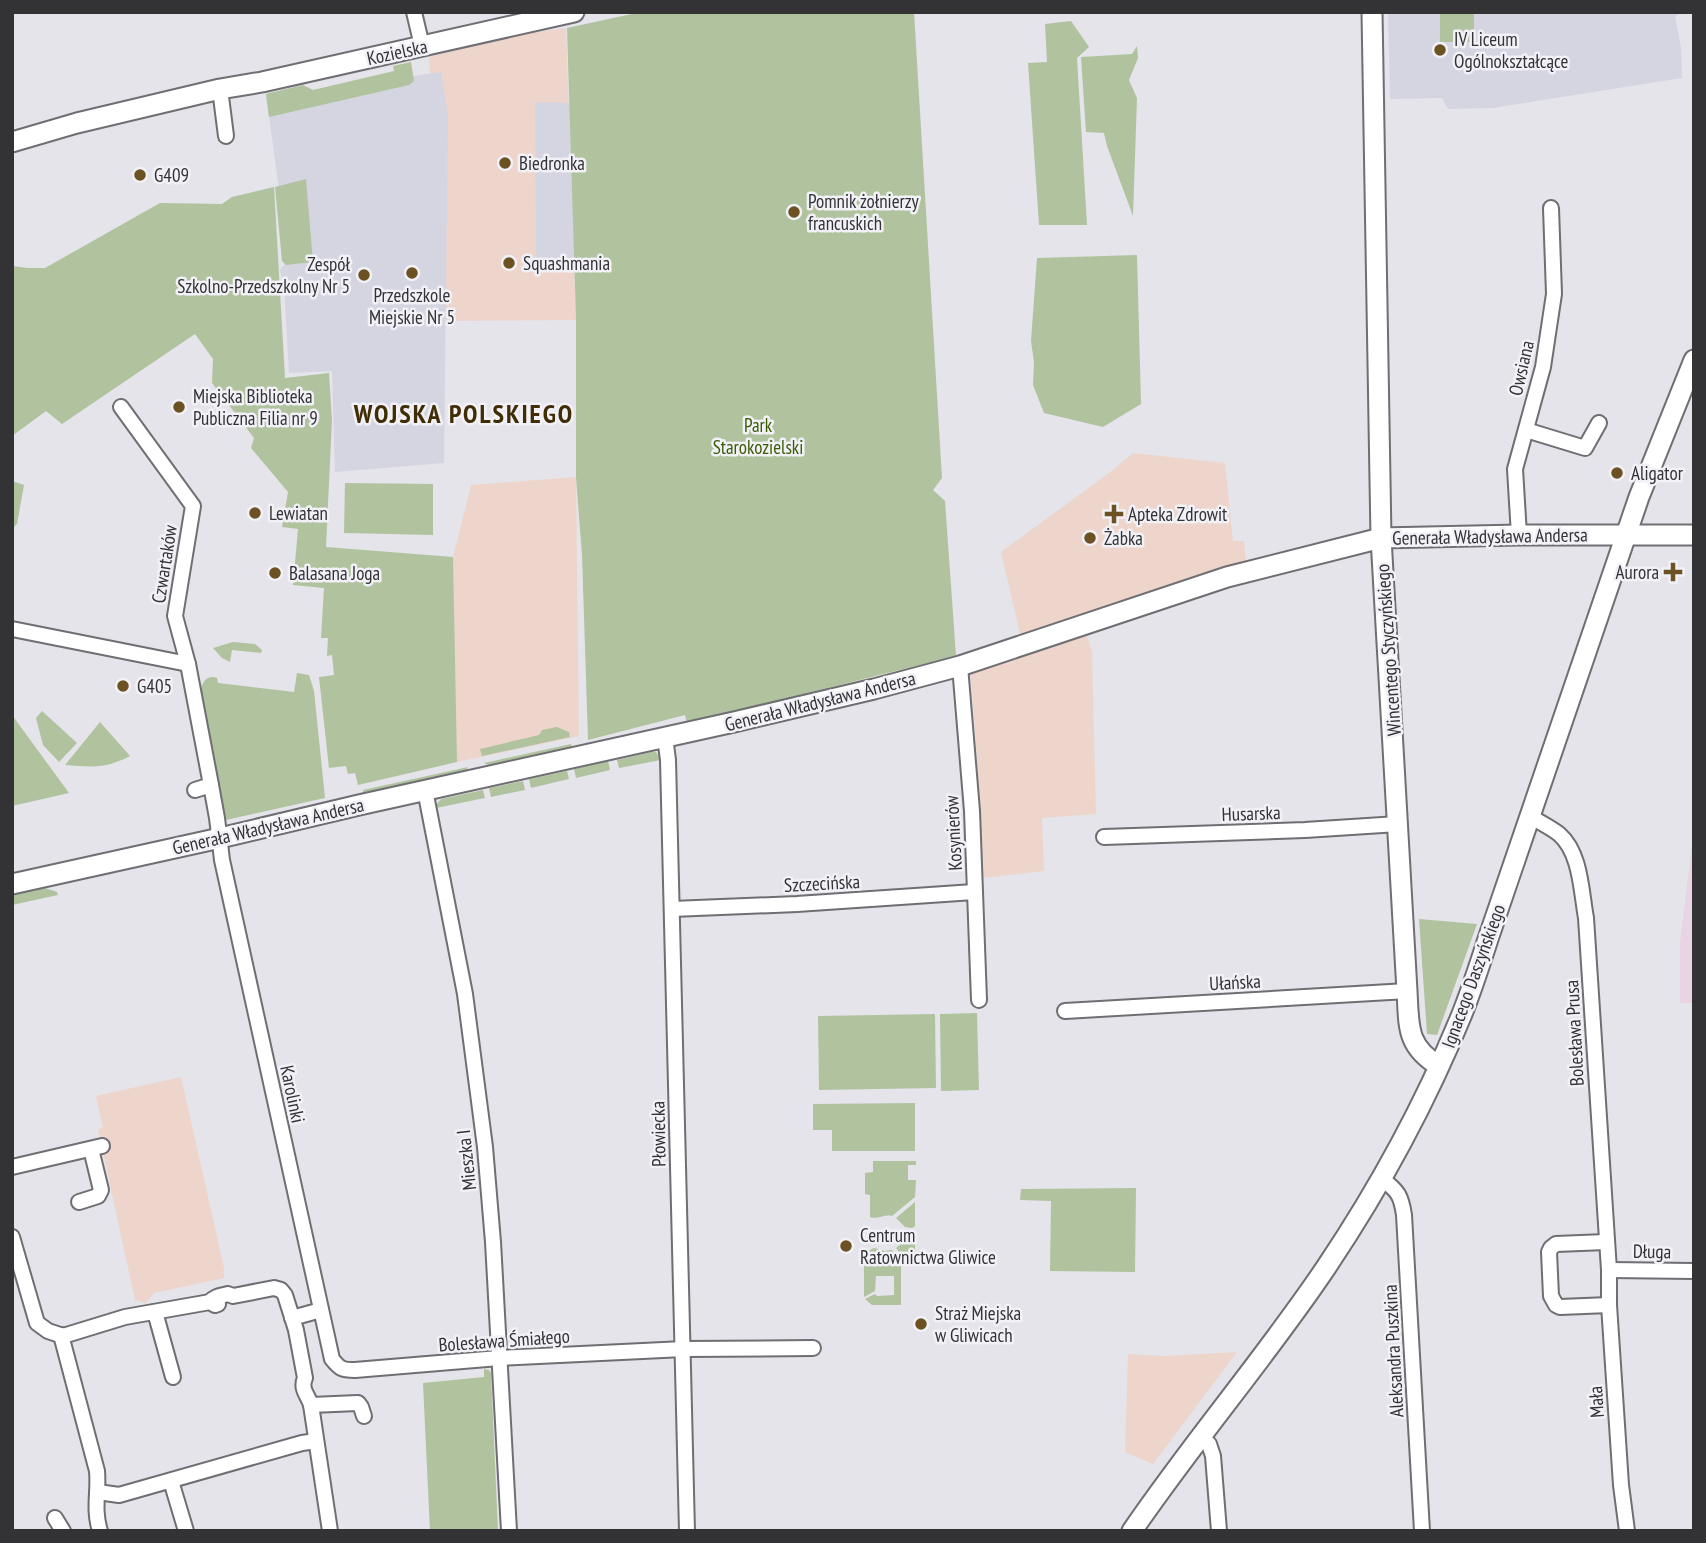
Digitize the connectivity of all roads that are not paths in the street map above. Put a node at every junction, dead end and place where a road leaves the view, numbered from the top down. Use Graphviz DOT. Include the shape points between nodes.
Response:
graph roads {
  1 [pos="414,12"];
  2 [pos="574,12"];
  3 [pos="1372,12"];
  4 [pos="422,46"];
  5 [pos="220,89"];
  6 [pos="226,136"];
  7 [pos="12,142"];
  8 [pos="1551,208"];
  9 [pos="1694,360"];
  10 [pos="121,407"];
  11 [pos="1599,423"];
  12 [pos="1526,430"];
  13 [pos="1626,534"];
  14 [pos="1519,535"];
  15 [pos="1694,535"];
  16 [pos="1381,538"];
  17 [pos="12,629"];
  18 [pos="188,664"];
  19 [pos="960,666"];
  20 [pos="665,737"];
  21 [pos="211,785"];
  22 [pos="195,790"];
  23 [pos="425,790"];
  24 [pos="1530,816"];
  25 [pos="1398,824"];
  26 [pos="1104,837"];
  27 [pos="220,838"];
  28 [pos="12,884"];
  29 [pos="974,892"];
  30 [pos="672,909"];
  31 [pos="1407,991"];
  32 [pos="979,1000"];
  33 [pos="1065,1011"];
  34 [pos="1439,1066"];
  35 [pos="12,1167"];
  36 [pos="1381,1178"];
  37 [pos="79,1202"];
  38 [pos="12,1237"];
  39 [pos="1606,1242"];
  40 [pos="1609,1269"];
  41 [pos="1694,1271"];
  42 [pos="1609,1305"];
  43 [pos="321,1310"];
  44 [pos="155,1312"];
  45 [pos="292,1318"];
  46 [pos="61,1335"];
  47 [pos="813,1348"];
  48 [pos="684,1349"];
  49 [pos="499,1358"];
  50 [pos="332,1359"];
  51 [pos="173,1377"];
  52 [pos="310,1402"];
  53 [pos="364,1416"];
  54 [pos="1201,1436"];
  55 [pos="316,1441"];
  56 [pos="171,1481"];
  57 [pos="98,1492"];
  58 [pos="100,1531"];
  59 [pos="186,1531"];
  60 [pos="331,1531"];
  61 [pos="509,1531"];
  62 [pos="687,1531"];
  63 [pos="1132,1531"];
  64 [pos="1219,1531"];
  65 [pos="1422,1531"];
  66 [pos="1627,1531"];
  1 -- 4 [label="street"];
  2 -- 4 [label="street, Kozielska"];
  3 -- 16 [label="street, Wincentego Styczyńskiego"];
  4 -- 5 [label="street, Kozielska"];
  5 -- 6 [label="street"];
  5 -- 7 [label="street, Kozielska"];
  8 -- 12 [label="street, Owsiana" via="1555,294"];
  9 -- 13 [label="street, Ignacego Daszyńskiego"];
  10 -- 18 [label="street, Czwartaków" via="193,506 175,616"];
  11 -- 12 [label="street" via="1585,448"];
  12 -- 14 [label="street, Owsiana" via="1515,469"];
  13 -- 14 [label="street, Generała Władysława Andersa"];
  13 -- 15 [label="street, Generała Władysława Andersa"];
  13 -- 24 [label="street, Ignacego Daszyńskiego"];
  14 -- 16 [label="street, Generała Władysława Andersa"];
  16 -- 19 [label="street, Generała Władysława Andersa" via="1218,580"];
  16 -- 25 [label="street, Wincentego Styczyńskiego"];
  17 -- 18 [label="street"];
  18 -- 21 [label="street, Czwartaków"];
  19 -- 20 [label="street, Generała Władysława Andersa"];
  19 -- 29 [label="street, Kosynierów"];
  20 -- 23 [label="street, Generała Władysława Andersa"];
  20 -- 30 [label="street, Płowiecka"];
  21 -- 22 [label="street"];
  21 -- 27 [label="street, Czwartaków"];
  23 -- 27 [label="street, Generała Władysława Andersa"];
  23 -- 49 [label="street, Mieszka I" via="475,1067 493,1242"];
  24 -- 34 [label="street, Ignacego Daszyńskiego" via="1463,1012"];
  24 -- 39 [label="street, Bolesława Prusa" via="1566,841 1579,875 1588,944"];
  25 -- 26 [label="street, Husarska"];
  25 -- 31 [label="street, Wincentego Styczyńskiego"];
  27 -- 28 [label="street, Generała Władysława Andersa"];
  27 -- 43 [label="street, Karolinki"];
  29 -- 30 [label="street, Szczecińska"];
  29 -- 32 [label="street, Kosynierów"];
  30 -- 48 [label="street, Płowiecka"];
  31 -- 33 [label="street, Ułańska"];
  31 -- 34 [label="street, Wincentego Styczyńskiego" via="1413,1040 1423,1055"];
  34 -- 36 [label="street, Ignacego Daszyńskiego"];
  35 -- 37 [label="street" via="96,1147 101,1190 98,1196"];
  36 -- 54 [label="street, Ignacego Daszyńskiego" via="1325,1269"];
  36 -- 65 [label="street, Aleksandra Puszkina" via="1399,1193 1404,1215"];
  38 -- 46 [label="street" via="37,1323"];
  39 -- 40 [label="street, Bolesława Prusa"];
  39 -- 42 [label="street" via="1553,1245 1549,1252 1551,1296 1560,1307"];
  40 -- 41 [label="street, Długa"];
  40 -- 42 [label="street, Mała"];
  42 -- 66 [label="street, Mała"];
  43 -- 45 [label="street"];
  43 -- 50 [label="street, Karolinki"];
  44 -- 45 [label="street" via="274,1288 285,1295"];
  44 -- 46 [label="street"];
  44 -- 51 [label="street"];
  45 -- 52 [label="street" via="305,1378 302,1384"];
  46 -- 57 [label="street" via="97,1471"];
  47 -- 48 [label="street, Bolesława Śmiałego"];
  48 -- 49 [label="street, Bolesława Śmiałego"];
  48 -- 62 [label="street, Płowiecka"];
  49 -- 50 [label="street, Bolesława Śmiałego" via="355,1370 343,1370"];
  49 -- 61 [label="street, Mieszka I"];
  52 -- 53 [label="street" via="358,1403"];
  52 -- 55 [label="street"];
  54 -- 63 [label="street, Ignacego Daszyńskiego"];
  54 -- 64 [label="street" via="1213,1456"];
  55 -- 56 [label="street"];
  55 -- 60 [label="street"];
  56 -- 57 [label="street" via="119,1495"];
  56 -- 59 [label="street"];
  57 -- 58 [label="street"];
}
